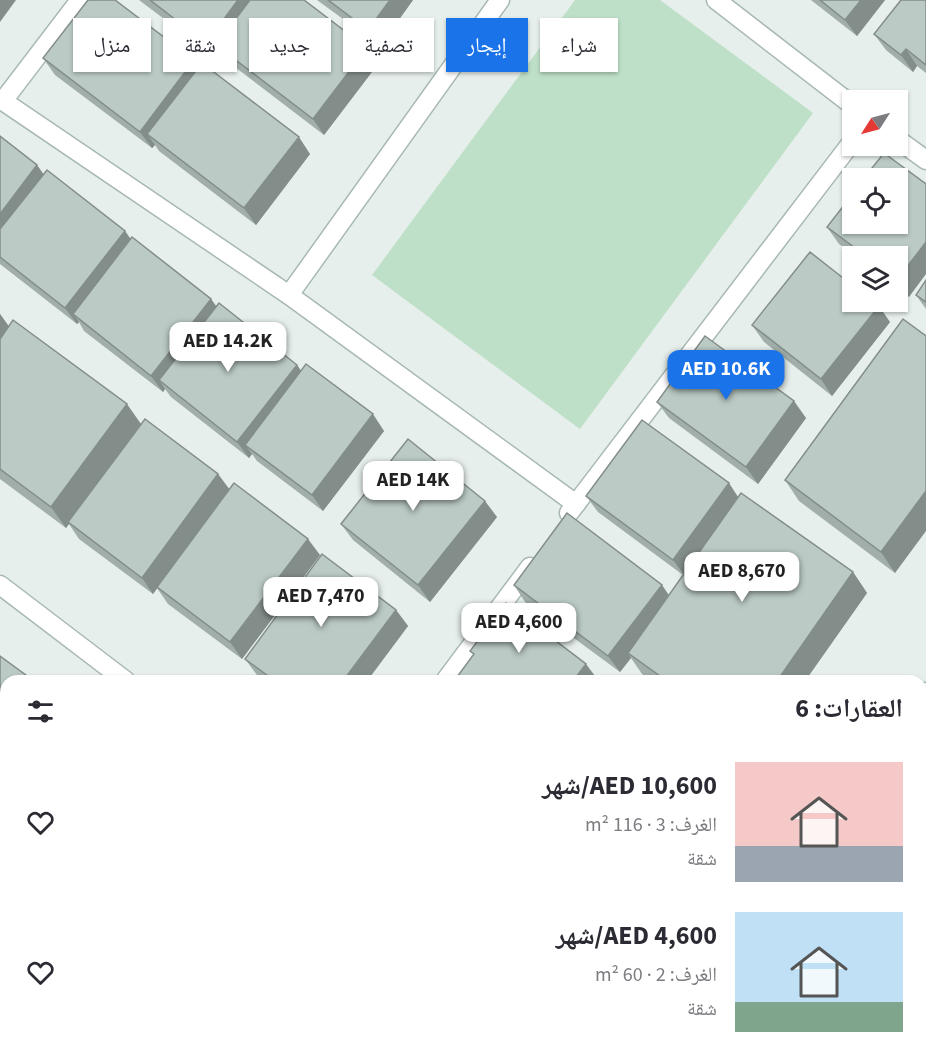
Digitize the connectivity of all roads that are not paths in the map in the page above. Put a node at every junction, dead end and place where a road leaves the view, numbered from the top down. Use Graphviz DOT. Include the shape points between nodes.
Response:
graph roads {
  1 [pos="80,0"];
  2 [pos="500,0"];
  3 [pos="717,0"];
  4 [pos="842,97"];
  5 [pos="2,100"];
  6 [pos="908,147"];
  7 [pos="842,155"];
  8 [pos="926,160"];
  9 [pos="289,295"];
  10 [pos="576,504"];
  11 [pos="562,523"];
  12 [pos="541,551"];
  13 [pos="0,585"];
  14 [pos="118,675"];
  15 [pos="449,675"];
  1 -- 5 [label="street"];
  2 -- 9 [label="street"];
  3 -- 4 [label="street"];
  5 -- 9 [label="street"];
  6 -- 8 [label="street"];
  7 -- 10 [label="street"];
  9 -- 10 [label="street"];
  10 -- 11 [label="street"];
  12 -- 15 [label="street"];
  13 -- 14 [label="street"];
}
